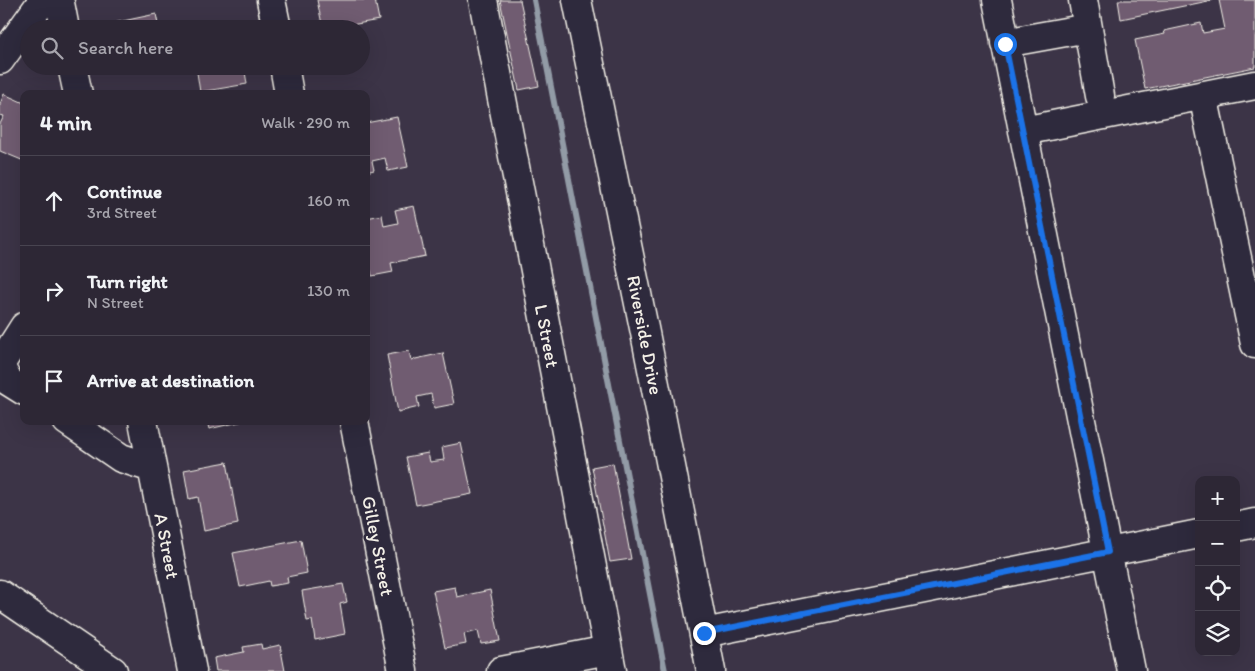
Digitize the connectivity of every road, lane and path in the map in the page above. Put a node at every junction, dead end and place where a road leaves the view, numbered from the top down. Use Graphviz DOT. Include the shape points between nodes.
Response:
graph roads {
  1 [pos="271,0"];
  2 [pos="483,0"];
  3 [pos="577,0"];
  4 [pos="996,0"];
  5 [pos="1083,0"];
  6 [pos="60,6"];
  7 [pos="44,20"];
  8 [pos="275,20"];
  9 [pos="1088,28"];
  10 [pos="20,42"];
  11 [pos="1005,44"];
  12 [pos="0,60"];
  13 [pos="74,75"];
  14 [pos="286,75"];
  15 [pos="1255,85"];
  16 [pos="77,90"];
  17 [pos="289,90"];
  18 [pos="1204,95"];
  19 [pos="1100,96"];
  20 [pos="1023,131"];
  21 [pos="20,333"];
  22 [pos="1255,344"];
  23 [pos="20,389"];
  24 [pos="73,425"];
  25 [pos="144,425"];
  26 [pos="355,425"];
  27 [pos="152,468"];
  28 [pos="1255,523"];
  29 [pos="1240,526"];
  30 [pos="1195,535"];
  31 [pos="1108,552"];
  32 [pos="0,594"];
  33 [pos="704,633"];
  34 [pos="610,661"];
  35 [pos="113,671"];
  36 [pos="192,671"];
  37 [pos="403,671"];
  38 [pos="501,671"];
  39 [pos="711,671"];
  40 [pos="1131,671"];
  1 -- 8 [label="street"];
  2 -- 34 [label="street, L Street"];
  3 -- 33 [label="street, Riverside Drive"];
  4 -- 11 [label="street"];
  5 -- 9 [label="street"];
  6 -- 7 [label="street"];
  9 -- 11 [label="street"];
  9 -- 19 [label="street"];
  10 -- 12 [label="street"];
  11 -- 20 [label="street"];
  13 -- 16 [label="street"];
  14 -- 17 [label="street"];
  15 -- 18 [label="street"];
  18 -- 20 [label="street"];
  18 -- 22 [label="street"];
  20 -- 31 [label="street"];
  21 -- 23 [label="street" via="1,368 8,380"];
  24 -- 27 [label="street" via="121,458"];
  25 -- 27 [label="street, A Street"];
  26 -- 37 [label="street, Gilley Street"];
  27 -- 36 [label="street, A Street"];
  28 -- 29 [label="street"];
  30 -- 31 [label="street"];
  31 -- 33 [label="street"];
  31 -- 40 [label="street"];
  32 -- 35 [label="street"];
  33 -- 39 [label="street, Riverside Drive"];
  34 -- 38 [label="street"];
}
